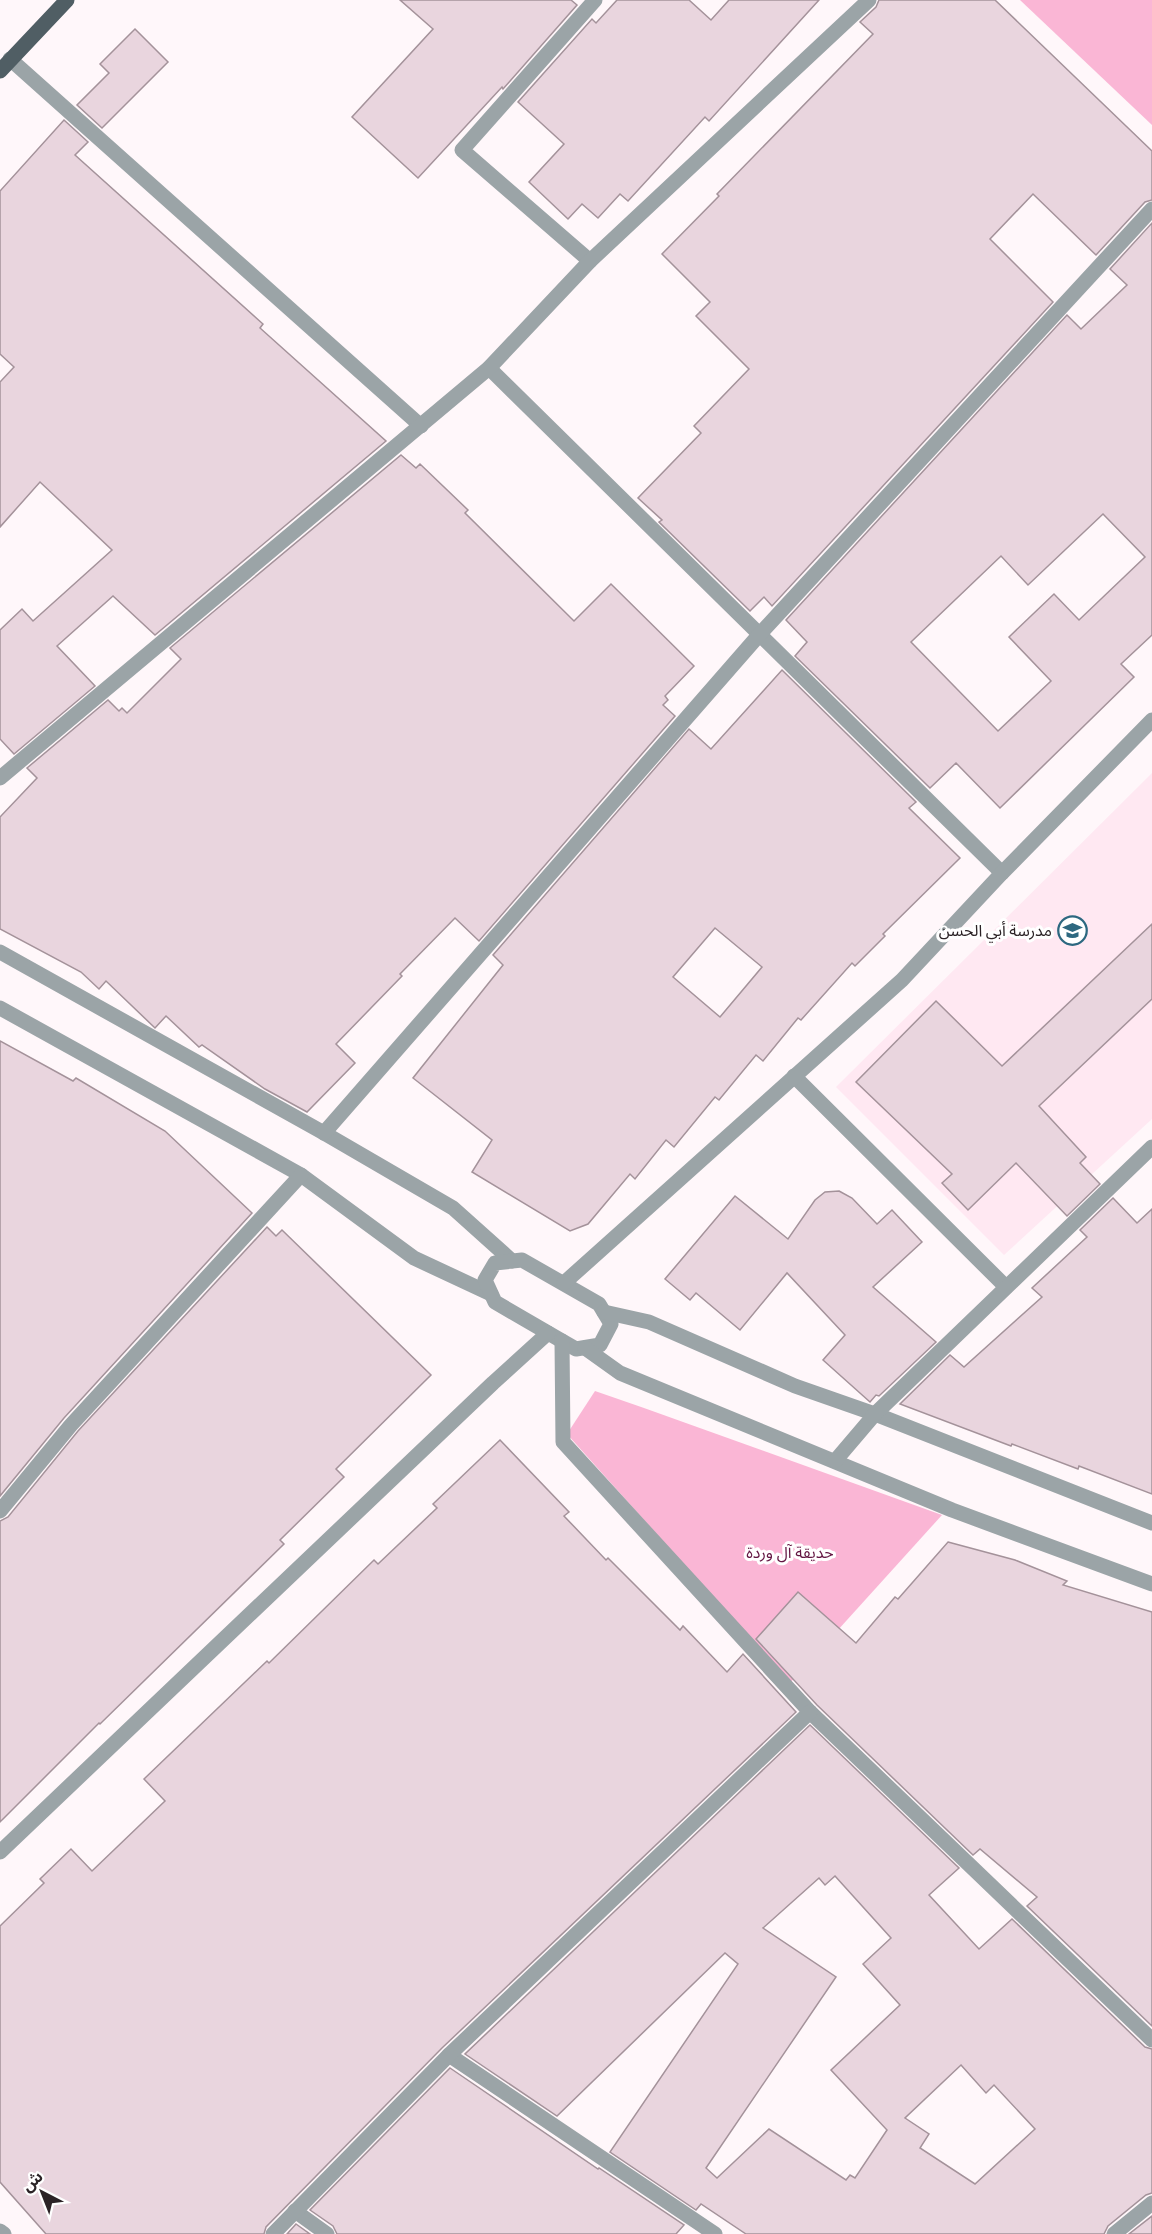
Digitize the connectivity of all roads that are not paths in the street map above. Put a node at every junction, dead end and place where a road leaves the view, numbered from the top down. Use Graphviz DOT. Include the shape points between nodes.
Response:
graph roads {
  1 [pos="67,0"];
  2 [pos="595,0"];
  3 [pos="869,0"];
  4 [pos="10,59"];
  5 [pos="0,71"];
  6 [pos="1152,209"];
  7 [pos="590,261"];
  8 [pos="489,368"];
  9 [pos="421,426"];
  10 [pos="759,635"];
  11 [pos="1152,720"];
  12 [pos="0,778"];
  13 [pos="1002,873"];
  14 [pos="0,952"];
  15 [pos="0,1008"];
  16 [pos="794,1076"];
  17 [pos="324,1133"];
  18 [pos="1152,1147"];
  19 [pos="301,1174"];
  20 [pos="512,1261"];
  21 [pos="564,1283"];
  22 [pos="1006,1287"];
  23 [pos="491,1294"];
  24 [pos="604,1312"];
  25 [pos="548,1333"];
  26 [pos="562,1341"];
  27 [pos="585,1348"];
  28 [pos="875,1413"];
  29 [pos="835,1461"];
  30 [pos="0,1511"];
  31 [pos="1152,1523"];
  32 [pos="1152,1584"];
  33 [pos="810,1712"];
  34 [pos="0,1852"];
  35 [pos="1152,2040"];
  36 [pos="450,2055"];
  37 [pos="1152,2203"];
  38 [pos="295,2211"];
  39 [pos="0,2230"];
  40 [pos="4,2234"];
  41 [pos="273,2234"];
  42 [pos="327,2234"];
  43 [pos="715,2234"];
  44 [pos="1114,2234"];
  1 -- 4 [label="main road"];
  2 -- 7 [label="street" via="462,150"];
  3 -- 7 [label="street"];
  4 -- 5 [label="main road"];
  4 -- 9 [label="street"];
  6 -- 10 [label="street"];
  7 -- 8 [label="street"];
  8 -- 9 [label="street"];
  8 -- 10 [label="street"];
  9 -- 12 [label="street"];
  10 -- 13 [label="street"];
  10 -- 17 [label="street"];
  11 -- 13 [label="street"];
  13 -- 16 [label="street" via="902,981"];
  14 -- 17 [label="street"];
  15 -- 19 [label="street"];
  16 -- 21 [label="street"];
  16 -- 22 [label="street"];
  17 -- 20 [label="street" via="453,1208"];
  18 -- 22 [label="street"];
  19 -- 23 [label="street" via="414,1258"];
  19 -- 30 [label="street" via="71,1425"];
  20 -- 21 [label="street" via="522,1260"];
  20 -- 23 [label="street" via="495,1263 485,1280"];
  21 -- 24 [label="street" via="599,1304"];
  22 -- 28 [label="street"];
  23 -- 25 [label="street" via="495,1302"];
  24 -- 27 [label="street" via="611,1324 600,1345"];
  24 -- 28 [label="street" via="649,1322 795,1386"];
  25 -- 26 [label="street"];
  25 -- 34 [label="street"];
  26 -- 27 [label="street" via="576,1349"];
  26 -- 33 [label="street" via="563,1442"];
  27 -- 29 [label="street" via="620,1372"];
  28 -- 29 [label="street"];
  28 -- 31 [label="street"];
  29 -- 32 [label="street" via="952,1510"];
  33 -- 35 [label="street"];
  33 -- 36 [label="street"];
  36 -- 38 [label="street"];
  36 -- 43 [label="street"];
  37 -- 44 [label="street"];
  38 -- 41 [label="street"];
  38 -- 42 [label="street"];
  39 -- 40 [label="street"];
}
